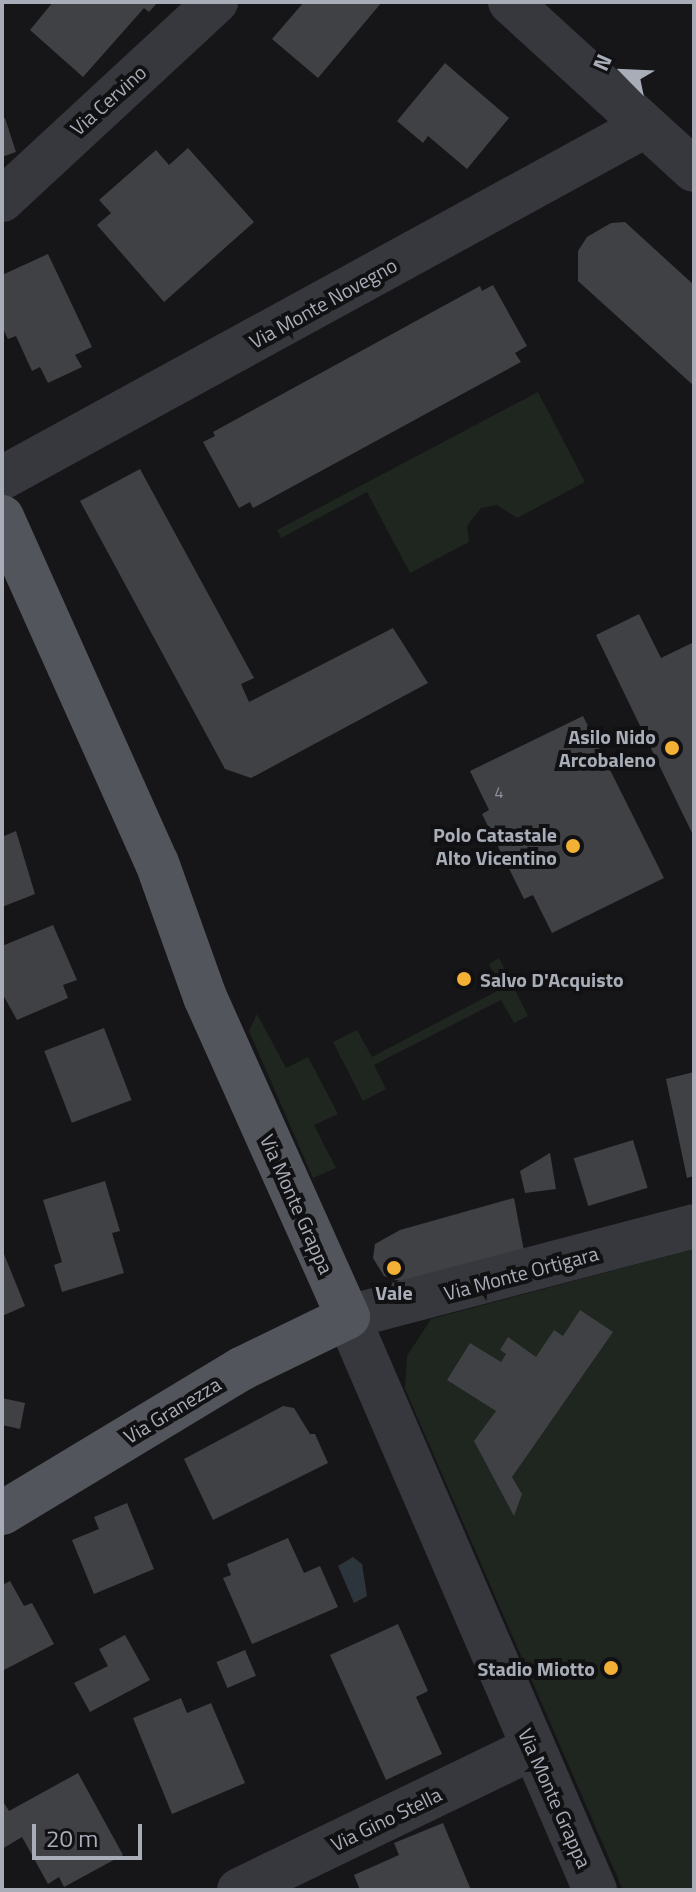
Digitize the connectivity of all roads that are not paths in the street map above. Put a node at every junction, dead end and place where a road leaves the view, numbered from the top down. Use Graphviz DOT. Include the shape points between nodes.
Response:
graph roads {
  1 [pos="216,2"];
  2 [pos="531,8"];
  3 [pos="643,127"];
  4 [pos="694,170"];
  5 [pos="2,200"];
  6 [pos="2,478"];
  7 [pos="2,517"];
  8 [pos="694,1226"];
  9 [pos="348,1317"];
  10 [pos="2,1513"];
  11 [pos="533,1748"];
  12 [pos="239,1890"];
  13 [pos="595,1890"];
  1 -- 5 [label="street, Via Cervino"];
  2 -- 3 [label="street"];
  3 -- 4 [label="street"];
  3 -- 6 [label="street, Via Monte Novegno"];
  7 -- 9 [label="main road, Via Monte Grappa" via="157,863 205,997"];
  8 -- 9 [label="street, Via Monte Ortigara"];
  9 -- 10 [label="main road, Via Granezza" via="241,1369"];
  9 -- 11 [label="street, Via Monte Grappa"];
  11 -- 12 [label="street, Via Gino Stella"];
  11 -- 13 [label="street, Via Monte Grappa"];
}
